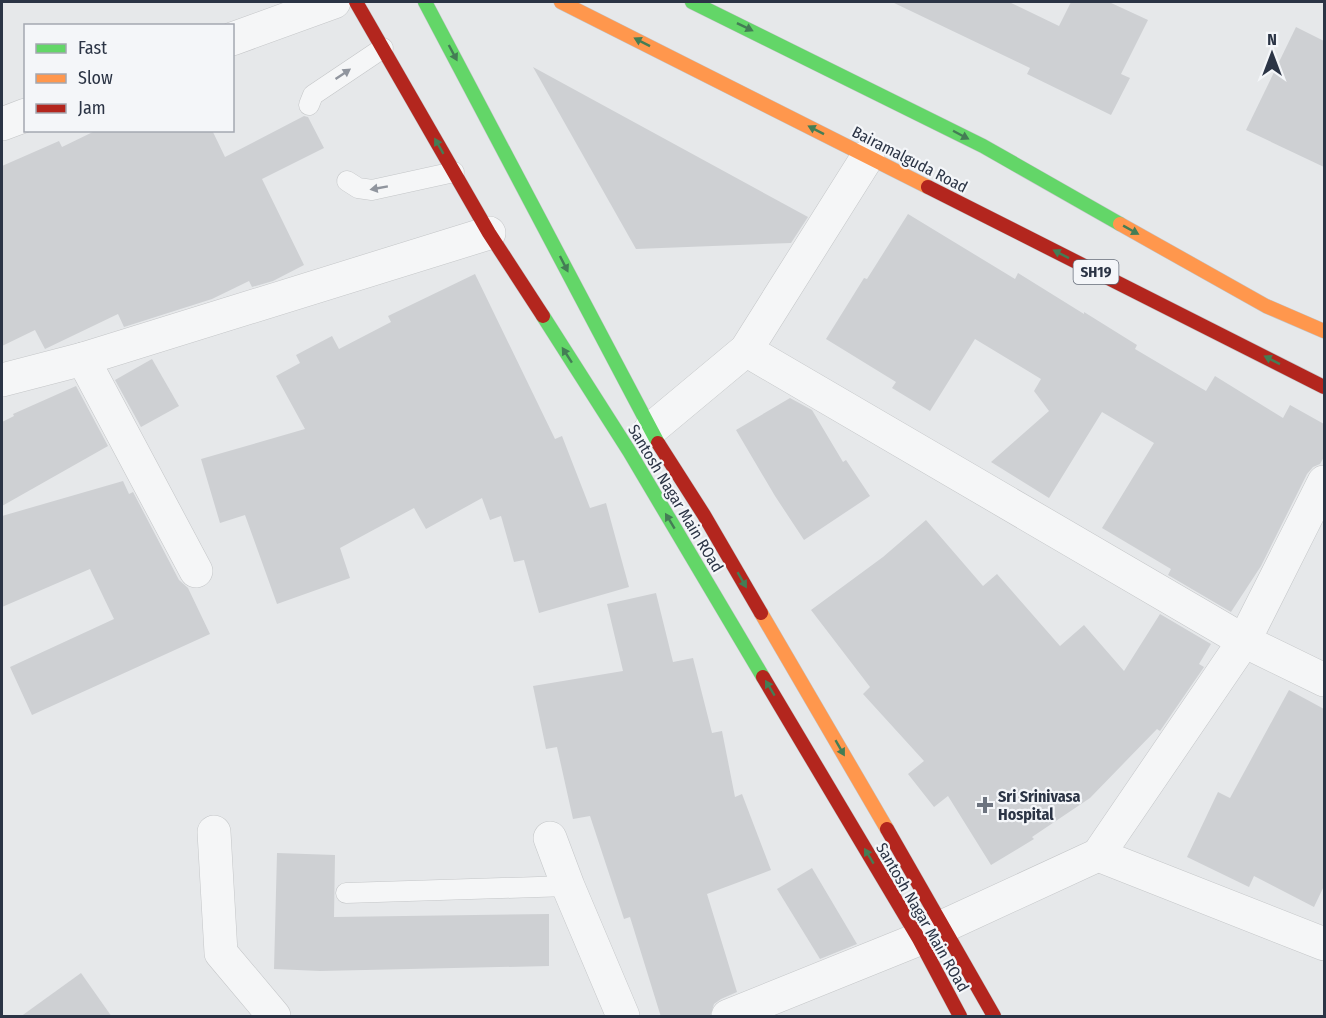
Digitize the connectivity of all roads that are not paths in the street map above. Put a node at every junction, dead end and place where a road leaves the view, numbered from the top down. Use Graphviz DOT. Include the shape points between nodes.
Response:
graph roads {
  1 [pos="334,2"];
  2 [pos="356,2"];
  3 [pos="424,2"];
  4 [pos="561,2"];
  5 [pos="692,2"];
  6 [pos="234,38"];
  7 [pos="383,48"];
  8 [pos="309,105"];
  9 [pos="24,116"];
  10 [pos="2,124"];
  11 [pos="868,156"];
  12 [pos="454,172"];
  13 [pos="347,181"];
  14 [pos="489,233"];
  15 [pos="1324,331"];
  16 [pos="746,350"];
  17 [pos="83,359"];
  18 [pos="2,380"];
  19 [pos="1324,387"];
  20 [pos="650,430"];
  21 [pos="1324,482"];
  22 [pos="196,571"];
  23 [pos="1244,641"];
  24 [pos="1324,680"];
  25 [pos="214,832"];
  26 [pos="550,838"];
  27 [pos="1098,855"];
  28 [pos="568,886"];
  29 [pos="346,893"];
  30 [pos="931,933"];
  31 [pos="1324,944"];
  32 [pos="274,1017"];
  33 [pos="623,1017"];
  34 [pos="728,1017"];
  35 [pos="960,1017"];
  36 [pos="994,1017"];
  1 -- 6 [label="street"];
  2 -- 7 [label="main road, Santosh Nagar Main ROad"];
  3 -- 20 [label="main road, Santosh Nagar Main ROad, one-way"];
  11 -- 4 [label="main road, Bairamalguda Road / SH19, one-way"];
  5 -- 15 [label="main road, one-way" via="983,146 1263,311"];
  8 -- 7 [label="lane, one-way" via="313,95"];
  12 -- 7 [label="main road, Santosh Nagar Main ROad, one-way"];
  9 -- 10 [label="street"];
  11 -- 16 [label="street"];
  19 -- 11 [label="main road, Bairamalguda Road / SH19, one-way" via="1246,341"];
  12 -- 13 [label="lane, one-way" via="372,190"];
  12 -- 14 [label="main road, Santosh Nagar Main ROad"];
  14 -- 17 [label="street"];
  30 -- 14 [label="main road, Santosh Nagar Main ROad, one-way"];
  16 -- 20 [label="street"];
  16 -- 23 [label="street"];
  17 -- 18 [label="street"];
  17 -- 22 [label="street"];
  20 -- 30 [label="main road, Santosh Nagar Main ROad, one-way" via="704,515"];
  21 -- 23 [label="street"];
  23 -- 24 [label="street"];
  23 -- 27 [label="street"];
  25 -- 32 [label="street" via="221,954"];
  26 -- 28 [label="street"];
  27 -- 30 [label="street"];
  27 -- 31 [label="street"];
  28 -- 29 [label="lane"];
  28 -- 33 [label="street"];
  30 -- 34 [label="street"];
  30 -- 35 [label="main road, Santosh Nagar Main ROad"];
  30 -- 36 [label="main road, Santosh Nagar Main ROad"];
}
